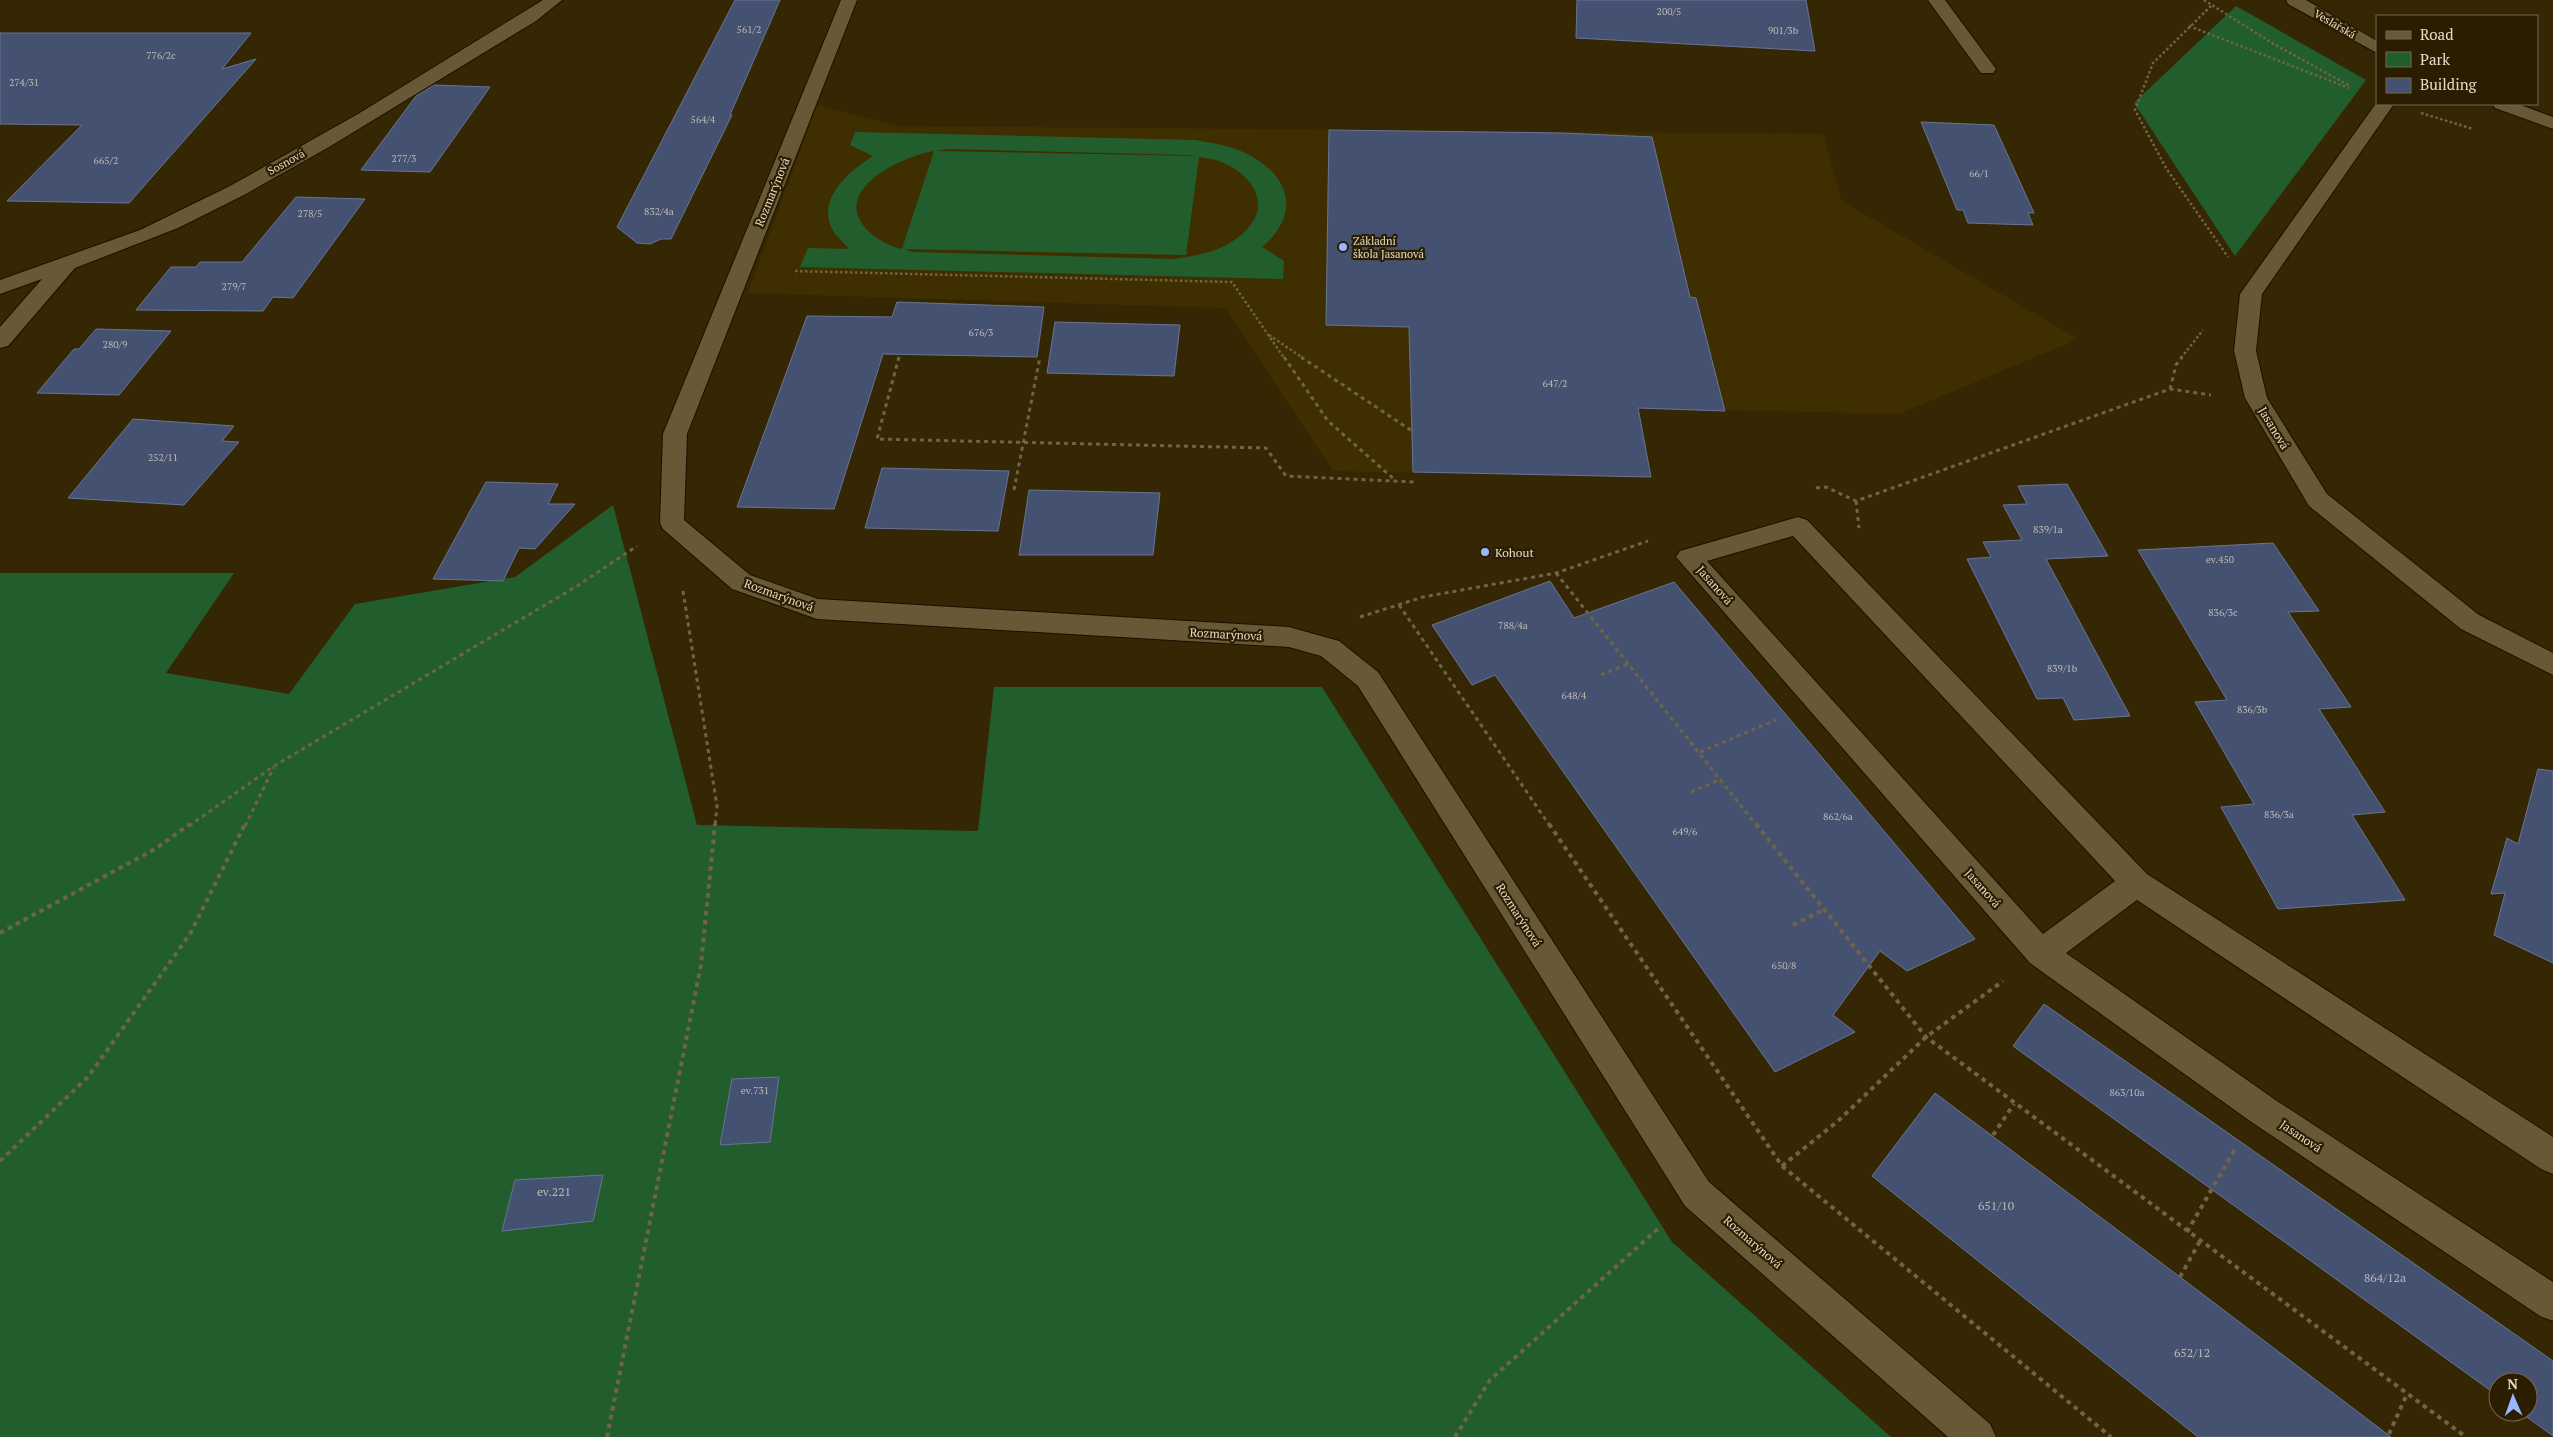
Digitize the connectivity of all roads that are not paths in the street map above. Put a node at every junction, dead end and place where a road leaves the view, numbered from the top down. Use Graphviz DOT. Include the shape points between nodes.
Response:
graph roads {
  1 [pos="554,0"];
  2 [pos="849,0"];
  3 [pos="1936,0"];
  4 [pos="2294,0"];
  5 [pos="2376,47"];
  6 [pos="1987,69"];
  7 [pos="2384,105"];
  8 [pos="2505,105"];
  9 [pos="2553,123"];
  10 [pos="68,263"];
  11 [pos="0,287"];
  12 [pos="0,341"];
  13 [pos="2553,665"];
  14 [pos="2136,883"];
  15 [pos="2041,953"];
  16 [pos="2553,1157"];
  17 [pos="2553,1303"];
  18 [pos="1977,1437"];
  1 -- 10 [label="street, Sosnová" via="322,142 193,213"];
  2 -- 18 [label="street, Rozmarýnová" via="676,434 672,523 741,582 817,609 1290,637 1330,648 1368,678 1697,1194"];
  3 -- 6 [label="street"];
  4 -- 5 [label="street, Veslařská"];
  7 -- 13 [label="street, Jasanová" via="2251,294 2245,351 2256,398 2318,500 2470,622"];
  8 -- 9 [label="street"];
  10 -- 11 [label="street, Sosnová"];
  10 -- 12 [label="street"];
  14 -- 15 [label="street"];
  14 -- 15 [label="street, Jasanová" via="1798,526 1689,557"];
  14 -- 16 [label="street, Jasanová"];
  15 -- 17 [label="street, Jasanová" via="2262,1110"];
}
